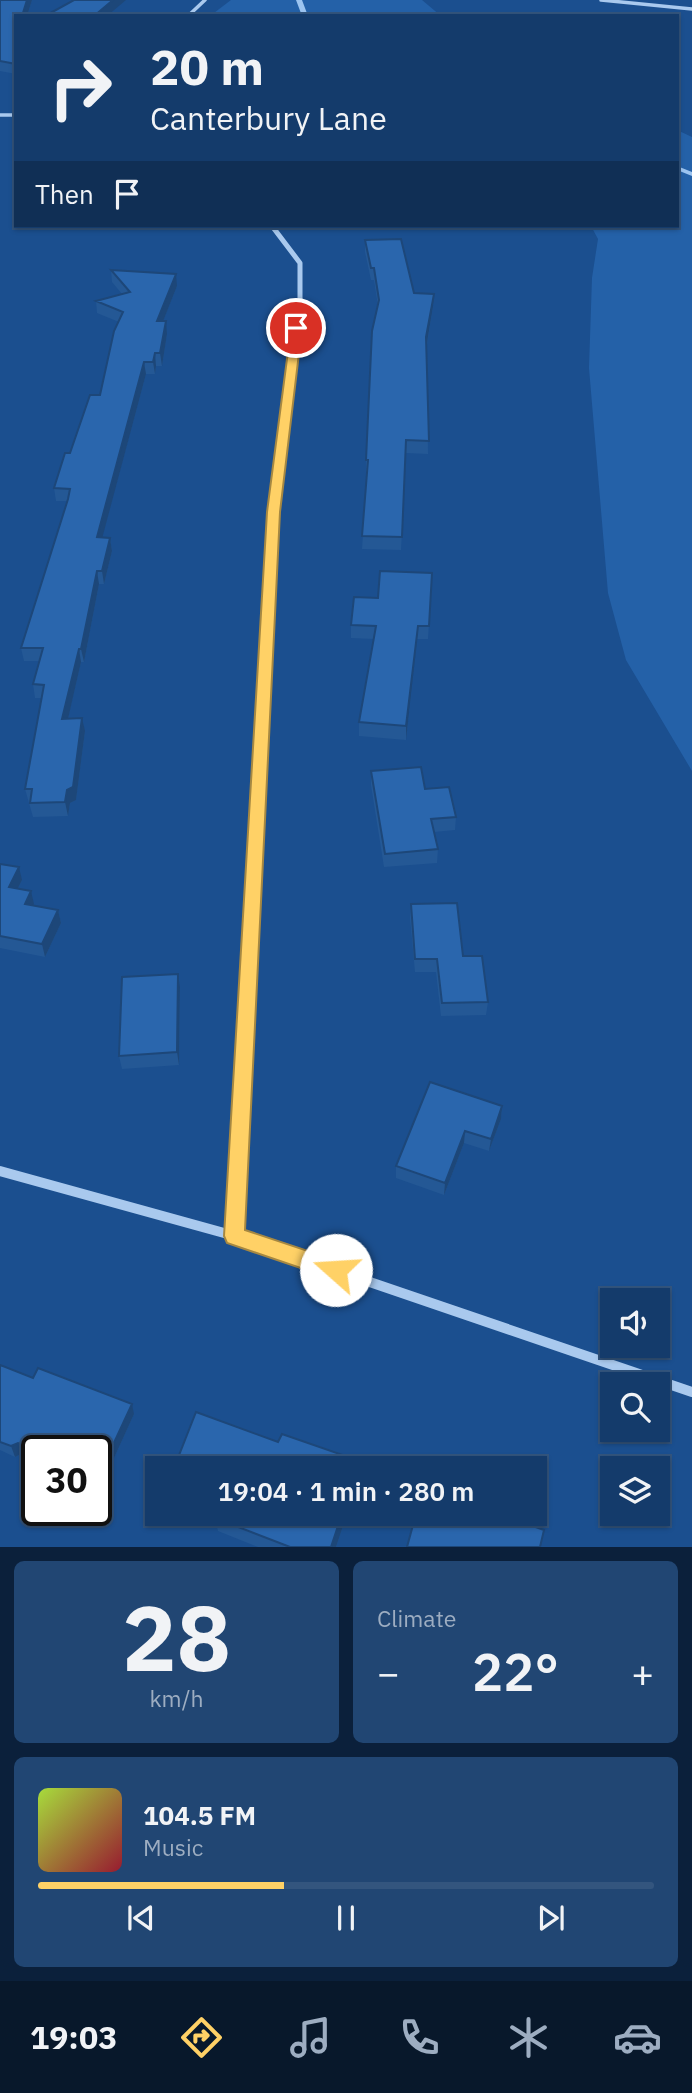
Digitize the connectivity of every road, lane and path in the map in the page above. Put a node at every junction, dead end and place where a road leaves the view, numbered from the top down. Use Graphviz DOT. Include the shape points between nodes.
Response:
graph roads {
  1 [pos="205,0"];
  2 [pos="601,0"];
  3 [pos="692,9"];
  4 [pos="190,14"];
  5 [pos="274,228"];
  6 [pos="0,1171"];
  7 [pos="235,1236"];
  8 [pos="692,1392"];
  1 -- 4 [label="street"];
  2 -- 3 [label="street"];
  5 -- 7 [label="street" via="300,263 300,302 273,512"];
  6 -- 7 [label="street"];
  7 -- 8 [label="street"];
}
